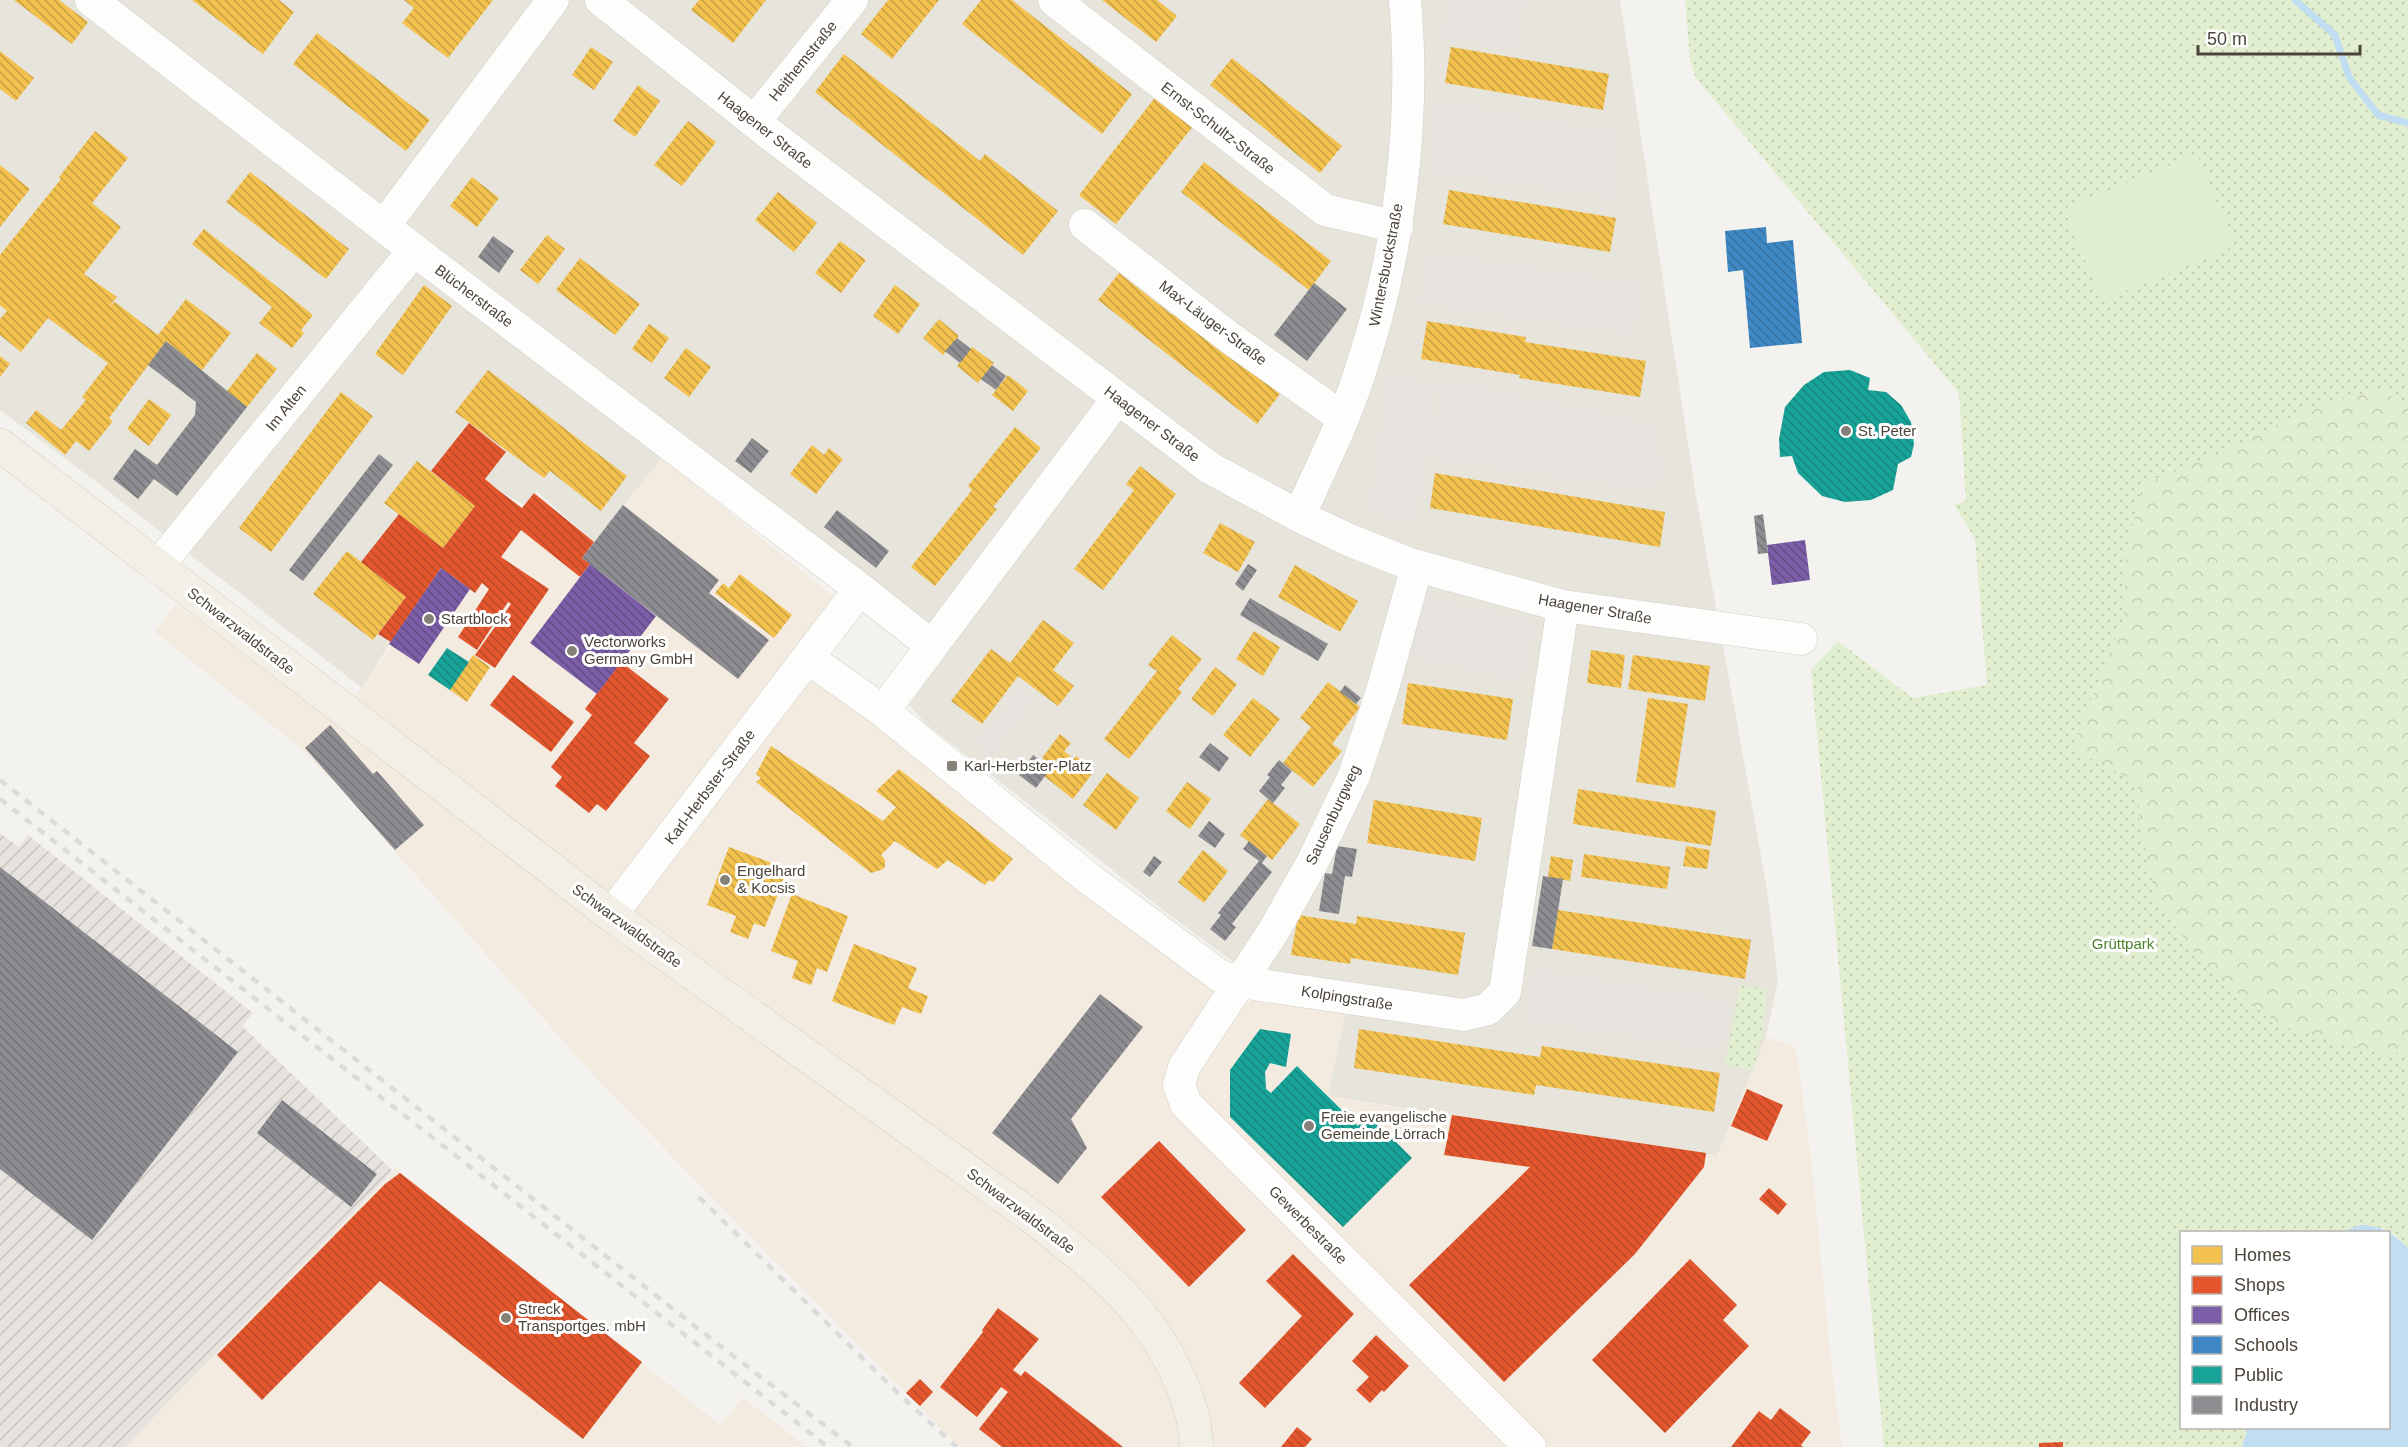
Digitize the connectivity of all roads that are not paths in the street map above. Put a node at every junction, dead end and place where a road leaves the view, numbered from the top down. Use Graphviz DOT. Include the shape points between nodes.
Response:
graph roads {
  1 [pos="91,0"];
  2 [pos="553,0"];
  3 [pos="601,0"];
  4 [pos="852,0"];
  5 [pos="1054,0"];
  6 [pos="1405,0"];
  7 [pos="754,122"];
  8 [pos="1085,225"];
  9 [pos="384,226"];
  10 [pos="1397,227"];
  11 [pos="414,250"];
  12 [pos="1118,398"];
  13 [pos="1343,418"];
  14 [pos="0,445"];
  15 [pos="1299,516"];
  16 [pos="1417,566"];
  17 [pos="157,567"];
  18 [pos="860,589"];
  19 [pos="1563,606"];
  20 [pos="1801,639"];
  21 [pos="932,646"];
  22 [pos="808,658"];
  23 [pos="883,711"];
  24 [pos="611,915"];
  25 [pos="1240,982"];
  26 [pos="1197,1447"];
  27 [pos="1530,1447"];
  1 -- 9 [label="street, Blücherstraße"];
  2 -- 9 [label="street"];
  3 -- 7 [label="street, Haagener Straße"];
  4 -- 7 [label="street, Heithemstraße"];
  5 -- 10 [label="street, Ernst-Schultz-Straße" via="1324,210"];
  6 -- 10 [label="street, Wintersbuckstraße" via="1406,125"];
  7 -- 12 [label="street, Haagener Straße"];
  8 -- 13 [label="street, Max-Läuger-Straße" via="1230,338"];
  9 -- 11 [label="street, Blücherstraße"];
  10 -- 13 [label="street, Wintersbuckstraße" via="1375,324"];
  11 -- 17 [label="street, Im Alten"];
  11 -- 18 [label="street, Blücherstraße"];
  12 -- 15 [label="street, Haagener Straße" via="1210,468"];
  12 -- 21 [label="street"];
  13 -- 15 [label="street, Wintersbuckstraße"];
  14 -- 17 [label="main road, Schwarzwaldstraße"];
  15 -- 16 [label="street, Haagener Straße"];
  16 -- 19 [label="street, Haagener Straße"];
  16 -- 25 [label="street, Sausenburgweg" via="1354,776 1306,873"];
  17 -- 24 [label="main road, Schwarzwaldstraße"];
  18 -- 21 [label="street"];
  18 -- 22 [label="street"];
  19 -- 20 [label="street, Haagener Straße"];
  19 -- 25 [label="street, Kolpingstraße" via="1505,992 1488,1009 1464,1015"];
  21 -- 23 [label="street"];
  22 -- 23 [label="street"];
  22 -- 24 [label="street, Karl-Herbster-Straße"];
  23 -- 25 [label="street, Kolpingstraße" via="1088,878 1220,976"];
  24 -- 26 [label="main road, Schwarzwaldstraße" via="1030,1215 1109,1279 1141,1313 1172,1362 1192,1412"];
  25 -- 27 [label="street, Gewerbestraße" via="1184,1067 1179,1085 1186,1104"];
}
